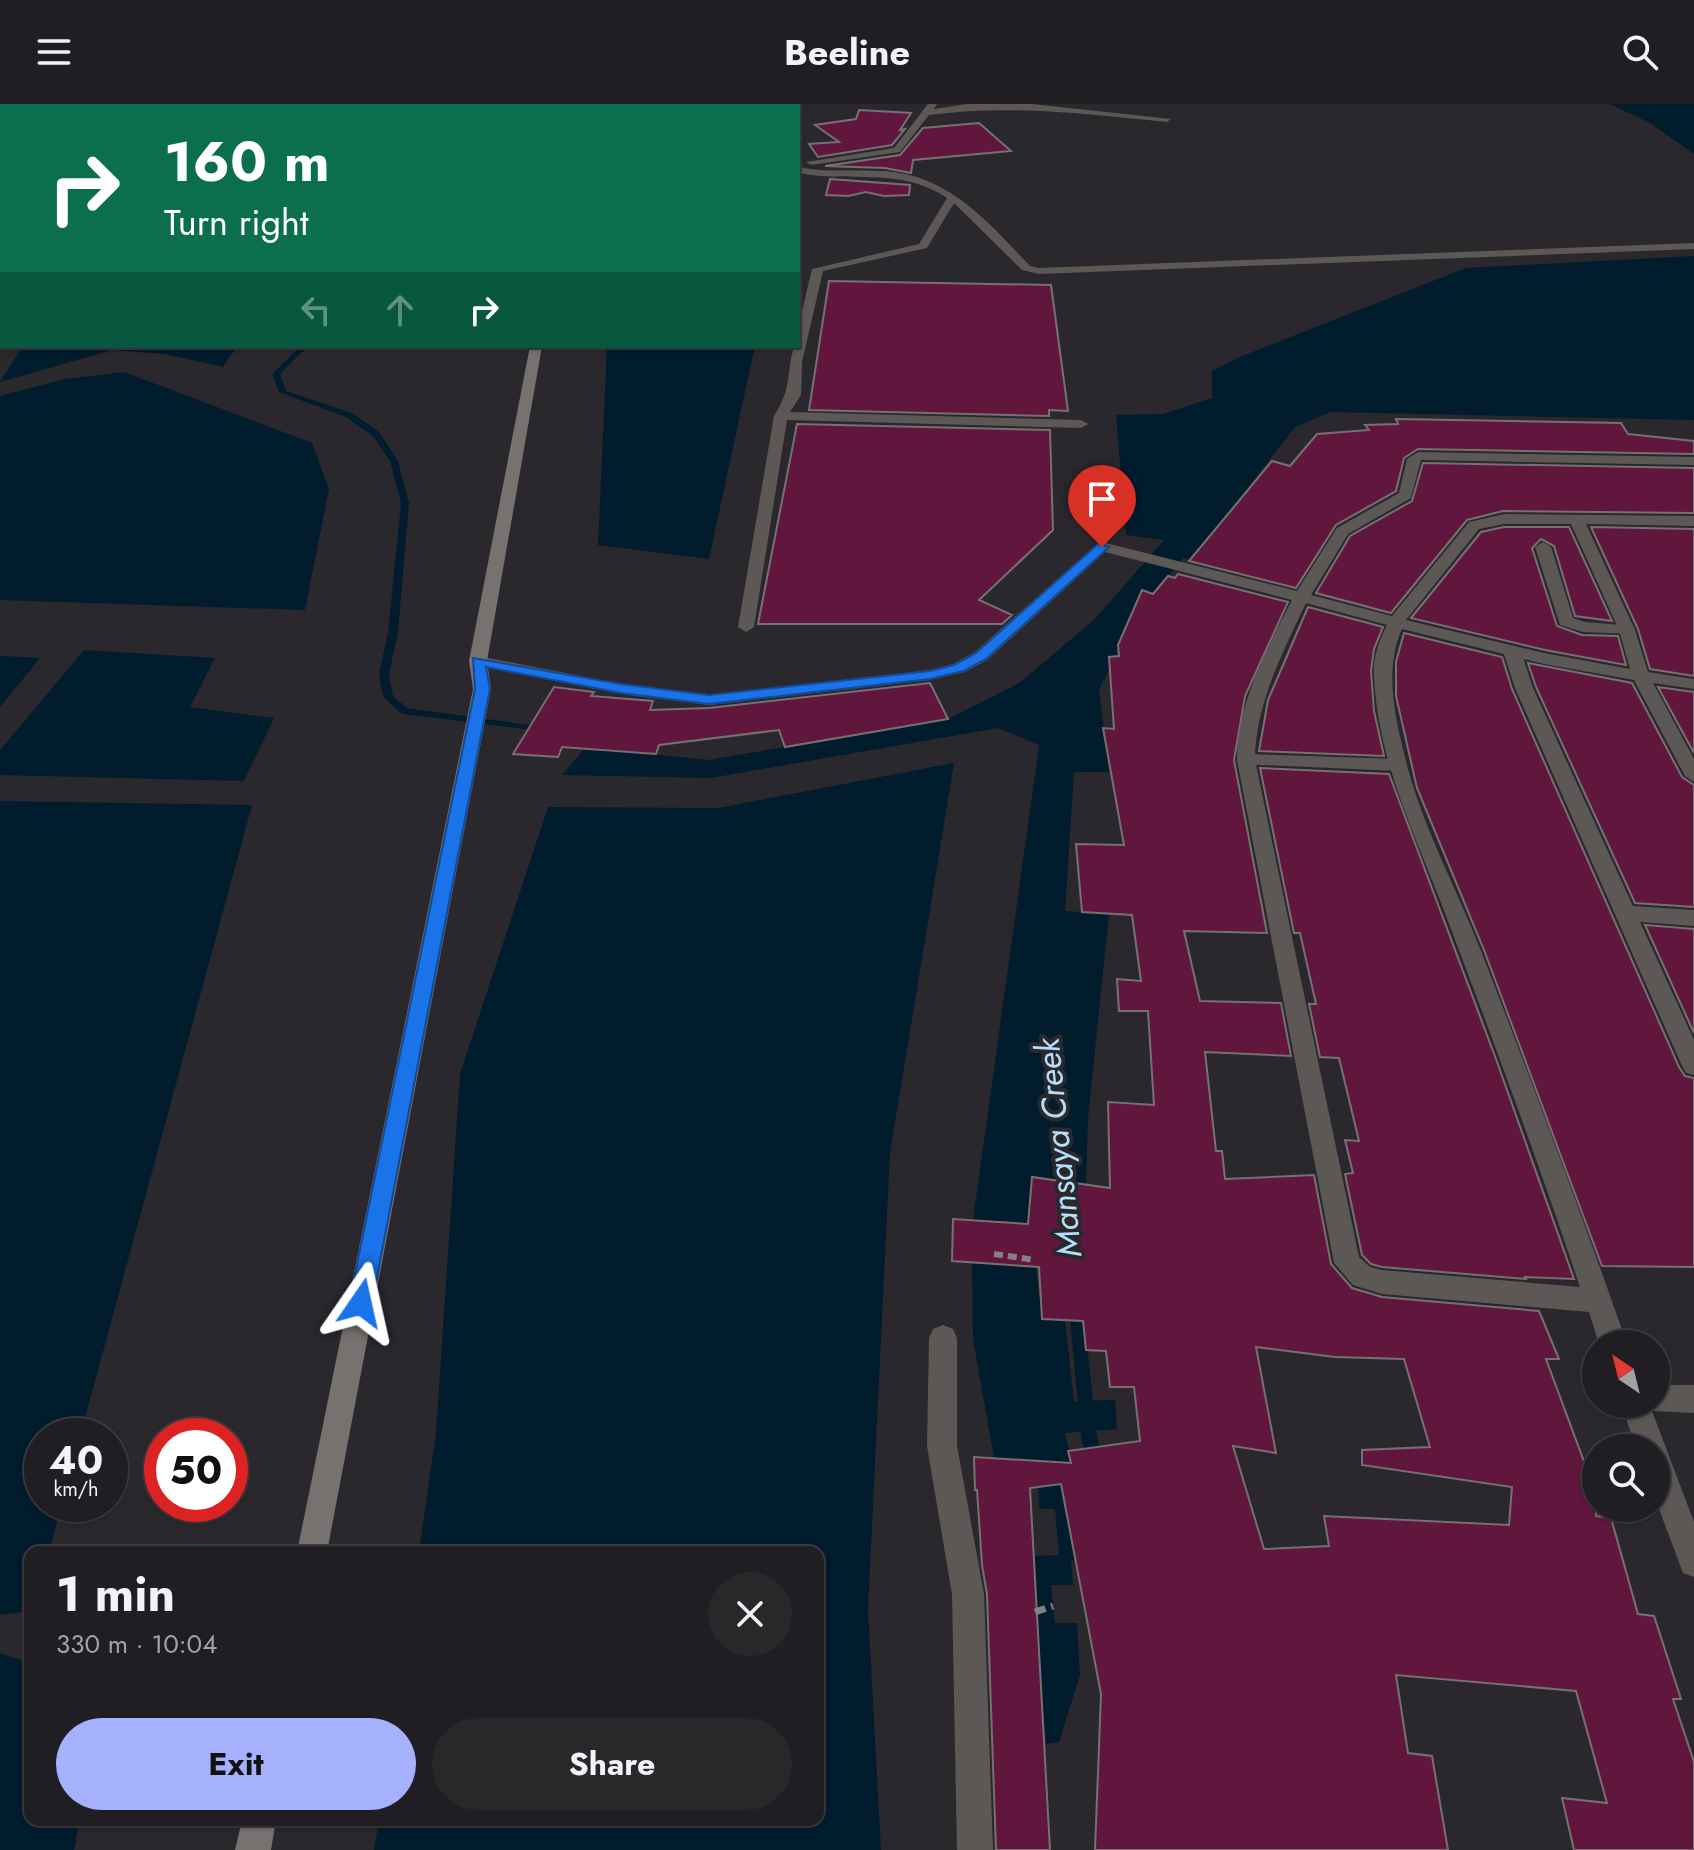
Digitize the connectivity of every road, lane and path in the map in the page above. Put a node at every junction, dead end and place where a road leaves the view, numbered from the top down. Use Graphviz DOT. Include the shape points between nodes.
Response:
graph roads {
  1 [pos="929,108"];
  2 [pos="1167,119"];
  3 [pos="800,167"];
  4 [pos="800,168"];
  5 [pos="953,196"];
  6 [pos="1694,246"];
  7 [pos="800,345"];
  8 [pos="536,348"];
  9 [pos="799,348"];
  10 [pos="781,416"];
  11 [pos="1081,424"];
  12 [pos="1694,461"];
  13 [pos="1576,519"];
  14 [pos="1694,521"];
  15 [pos="1543,547"];
  16 [pos="1301,597"];
  17 [pos="1397,621"];
  18 [pos="746,627"];
  19 [pos="1627,630"];
  20 [pos="1512,651"];
  21 [pos="478,661"];
  22 [pos="1641,678"];
  23 [pos="1694,684"];
  24 [pos="1246,760"];
  25 [pos="1398,765"];
  26 [pos="1694,776"];
  27 [pos="1623,913"];
  28 [pos="1694,918"];
  29 [pos="1694,1066"];
  30 [pos="994,1254"];
  31 [pos="1035,1260"];
  32 [pos="1597,1301"];
  33 [pos="1608,1330"];
  34 [pos="943,1338"];
  35 [pos="1670,1399"];
  36 [pos="1694,1399"];
  37 [pos="1670,1498"];
  38 [pos="313,1546"];
  39 [pos="1694,1562"];
  40 [pos="1053,1606"];
  41 [pos="1035,1612"];
  42 [pos="258,1826"];
  43 [pos="253,1850"];
  44 [pos="975,1850"];
  1 -- 2 [label="street" via="1014,105"];
  1 -- 3 [label="street" via="897,150"];
  4 -- 5 [label="street" via="813,173 909,177"];
  5 -- 6 [label="street" via="1026,268 1039,271"];
  5 -- 7 [label="street" via="923,246 818,269"];
  8 -- 21 [label="main road"];
  9 -- 10 [label="street" via="794,395"];
  10 -- 11 [label="street"];
  10 -- 18 [label="street"];
  12 -- 16 [label="street" via="1418,456 1406,495 1342,531"];
  13 -- 14 [label="street"];
  13 -- 17 [label="street" via="1504,519 1474,525"];
  13 -- 19 [label="street"];
  15 -- 19 [label="street" via="1566,621"];
  16 -- 17 [label="street"];
  16 -- 21 [label="street" via="1102,547 981,656 930,675 709,700"];
  16 -- 24 [label="street" via="1265,671 1248,730"];
  17 -- 20 [label="street"];
  17 -- 25 [label="street" via="1386,645 1382,676"];
  19 -- 22 [label="street"];
  20 -- 22 [label="street"];
  20 -- 27 [label="street"];
  21 -- 38 [label="main road" via="482,689"];
  22 -- 23 [label="street"];
  22 -- 26 [label="street"];
  24 -- 25 [label="street"];
  24 -- 32 [label="street" via="1347,1263 1362,1277 1382,1282"];
  25 -- 32 [label="street" via="1551,1162"];
  27 -- 28 [label="street"];
  27 -- 29 [label="street"];
  30 -- 31 [label="path"];
  32 -- 33 [label="street"];
  34 -- 44 [label="street" via="942,1446 968,1594"];
  35 -- 36 [label="street"];
  37 -- 39 [label="street"];
  40 -- 41 [label="path"];
  42 -- 43 [label="main road"];
}
